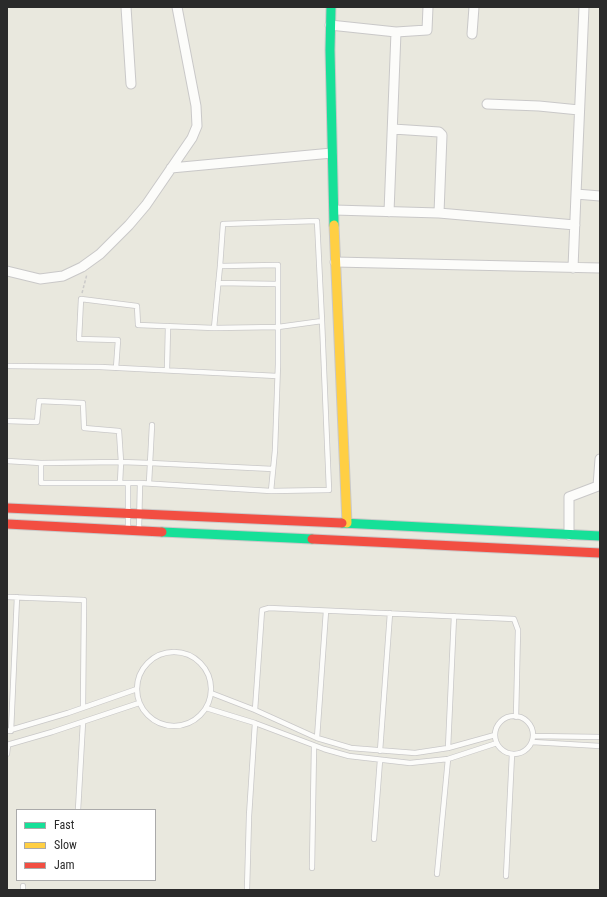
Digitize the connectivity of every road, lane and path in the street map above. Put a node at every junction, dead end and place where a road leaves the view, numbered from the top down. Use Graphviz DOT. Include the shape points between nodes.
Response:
graph roads {
  1 [pos="126,7"];
  2 [pos="177,7"];
  3 [pos="331,7"];
  4 [pos="428,7"];
  5 [pos="474,7"];
  6 [pos="584,7"];
  7 [pos="330,24"];
  8 [pos="396,32"];
  9 [pos="472,34"];
  10 [pos="131,84"];
  11 [pos="486,104"];
  12 [pos="580,110"];
  13 [pos="393,129"];
  14 [pos="332,153"];
  15 [pos="171,168"];
  16 [pos="576,194"];
  17 [pos="600,196"];
  18 [pos="334,210"];
  19 [pos="389,212"];
  20 [pos="439,213"];
  21 [pos="575,226"];
  22 [pos="334,262"];
  23 [pos="220,266"];
  24 [pos="573,268"];
  25 [pos="600,268"];
  26 [pos="7,271"];
  27 [pos="87,274"];
  28 [pos="218,283"];
  29 [pos="278,284"];
  30 [pos="81,299"];
  31 [pos="322,321"];
  32 [pos="168,326"];
  33 [pos="278,327"];
  34 [pos="214,328"];
  35 [pos="7,366"];
  36 [pos="116,368"];
  37 [pos="167,370"];
  38 [pos="277,376"];
  39 [pos="7,421"];
  40 [pos="152,425"];
  41 [pos="600,459"];
  42 [pos="7,461"];
  43 [pos="121,462"];
  44 [pos="42,463"];
  45 [pos="150,463"];
  46 [pos="273,470"];
  47 [pos="140,482"];
  48 [pos="120,483"];
  49 [pos="128,483"];
  50 [pos="149,483"];
  51 [pos="271,491"];
  52 [pos="7,508"];
  53 [pos="128,512"];
  54 [pos="139,513"];
  55 [pos="347,522"];
  56 [pos="7,524"];
  57 [pos="128,530"];
  58 [pos="139,530"];
  59 [pos="569,534"];
  60 [pos="600,536"];
  61 [pos="600,553"];
  62 [pos="7,597"];
  63 [pos="17,597"];
  64 [pos="326,611"];
  65 [pos="390,613"];
  66 [pos="454,616"];
  67 [pos="137,689"];
  68 [pos="211,693"];
  69 [pos="139,703"];
  70 [pos="83,707"];
  71 [pos="206,708"];
  72 [pos="255,710"];
  73 [pos="516,717"];
  74 [pos="82,722"];
  75 [pos="255,723"];
  76 [pos="9,731"];
  77 [pos="495,734"];
  78 [pos="533,736"];
  79 [pos="600,737"];
  80 [pos="317,738"];
  81 [pos="532,742"];
  82 [pos="497,743"];
  83 [pos="7,745"];
  84 [pos="314,746"];
  85 [pos="600,746"];
  86 [pos="448,748"];
  87 [pos="380,750"];
  88 [pos="7,754"];
  89 [pos="512,754"];
  90 [pos="448,759"];
  91 [pos="380,760"];
  92 [pos="78,809"];
  93 [pos="374,839"];
  94 [pos="312,868"];
  95 [pos="437,874"];
  96 [pos="506,876"];
  97 [pos="247,890"];
  1 -- 10 [label="street"];
  2 -- 15 [label="street" via="197,126 192,138"];
  3 -- 7 [label="street"];
  4 -- 8 [label="street" via="427,30"];
  5 -- 9 [label="street"];
  6 -- 12 [label="street"];
  7 -- 8 [label="street"];
  7 -- 14 [label="street"];
  8 -- 13 [label="street"];
  11 -- 12 [label="street"];
  12 -- 16 [label="street"];
  13 -- 19 [label="street"];
  13 -- 20 [label="street" via="439,132 442,135"];
  14 -- 15 [label="street"];
  14 -- 18 [label="street"];
  15 -- 26 [label="street" via="129,225 100,254 82,267 63,276 40,279"];
  16 -- 17 [label="street"];
  16 -- 21 [label="street"];
  18 -- 19 [label="street"];
  18 -- 22 [label="street"];
  19 -- 20 [label="street"];
  20 -- 21 [label="street"];
  21 -- 24 [label="street"];
  22 -- 24 [label="street"];
  22 -- 55 [label="street"];
  23 -- 28 [label="lane"];
  23 -- 29 [label="lane" via="278,265"];
  23 -- 31 [label="lane" via="223,224 317,221"];
  24 -- 25 [label="street"];
  27 -- 30 [label="path"];
  28 -- 29 [label="lane"];
  28 -- 34 [label="lane"];
  29 -- 33 [label="lane"];
  30 -- 32 [label="lane" via="137,306 138,325"];
  30 -- 36 [label="lane" via="79,339 118,340"];
  31 -- 33 [label="lane"];
  31 -- 51 [label="lane" via="329,490"];
  32 -- 34 [label="lane"];
  32 -- 37 [label="lane"];
  33 -- 34 [label="lane"];
  33 -- 38 [label="lane"];
  35 -- 36 [label="lane"];
  36 -- 37 [label="lane"];
  37 -- 38 [label="lane"];
  38 -- 46 [label="lane"];
  39 -- 43 [label="lane" via="37,422 39,401 83,403 84,428 119,431"];
  40 -- 45 [label="lane"];
  41 -- 59 [label="street" via="598,486 569,497"];
  42 -- 44 [label="lane"];
  43 -- 44 [label="lane"];
  43 -- 45 [label="lane"];
  43 -- 48 [label="lane"];
  44 -- 48 [label="lane" via="41,483"];
  45 -- 46 [label="lane"];
  45 -- 50 [label="lane"];
  46 -- 51 [label="lane"];
  47 -- 49 [label="lane"];
  47 -- 50 [label="lane"];
  47 -- 54 [label="lane"];
  48 -- 49 [label="lane"];
  49 -- 53 [label="lane"];
  50 -- 51 [label="lane"];
  52 -- 53 [label="street"];
  53 -- 54 [label="street"];
  53 -- 57 [label="lane"];
  54 -- 55 [label="street"];
  54 -- 58 [label="lane"];
  55 -- 59 [label="street"];
  56 -- 57 [label="street"];
  57 -- 58 [label="street"];
  58 -- 61 [label="street"];
  59 -- 60 [label="street"];
  62 -- 63 [label="lane"];
  63 -- 70 [label="lane" via="84,600"];
  63 -- 76 [label="lane"];
  64 -- 65 [label="lane"];
  64 -- 72 [label="lane" via="269,608 262,610"];
  64 -- 80 [label="lane"];
  65 -- 66 [label="lane"];
  65 -- 87 [label="lane"];
  66 -- 73 [label="lane" via="514,619 518,630"];
  66 -- 86 [label="lane"];
  67 -- 68 [label="lane" via="139,675 145,666 153,658 173,652 188,655 202,664 208,672"];
  67 -- 69 [label="lane"];
  67 -- 70 [label="lane"];
  68 -- 71 [label="lane"];
  68 -- 72 [label="lane"];
  69 -- 71 [label="lane" via="147,716 156,723 178,727 190,724"];
  69 -- 74 [label="lane"];
  70 -- 76 [label="lane"];
  71 -- 75 [label="lane"];
  72 -- 80 [label="lane"];
  73 -- 77 [label="lane" via="501,721"];
  73 -- 78 [label="lane" via="525,719 530,724"];
  74 -- 83 [label="lane"];
  74 -- 92 [label="lane"];
  75 -- 84 [label="lane"];
  75 -- 97 [label="lane"];
  77 -- 82 [label="lane"];
  77 -- 86 [label="lane"];
  78 -- 79 [label="lane"];
  78 -- 81 [label="lane"];
  80 -- 87 [label="lane" via="350,748"];
  81 -- 85 [label="lane"];
  81 -- 89 [label="lane" via="524,752"];
  82 -- 89 [label="lane" via="506,753"];
  82 -- 90 [label="lane"];
  83 -- 88 [label="lane"];
  84 -- 91 [label="lane" via="349,756"];
  84 -- 94 [label="lane"];
  86 -- 87 [label="lane" via="415,753"];
  89 -- 96 [label="lane"];
  90 -- 91 [label="lane" via="410,763"];
  90 -- 95 [label="lane"];
  91 -- 93 [label="lane"];
}
